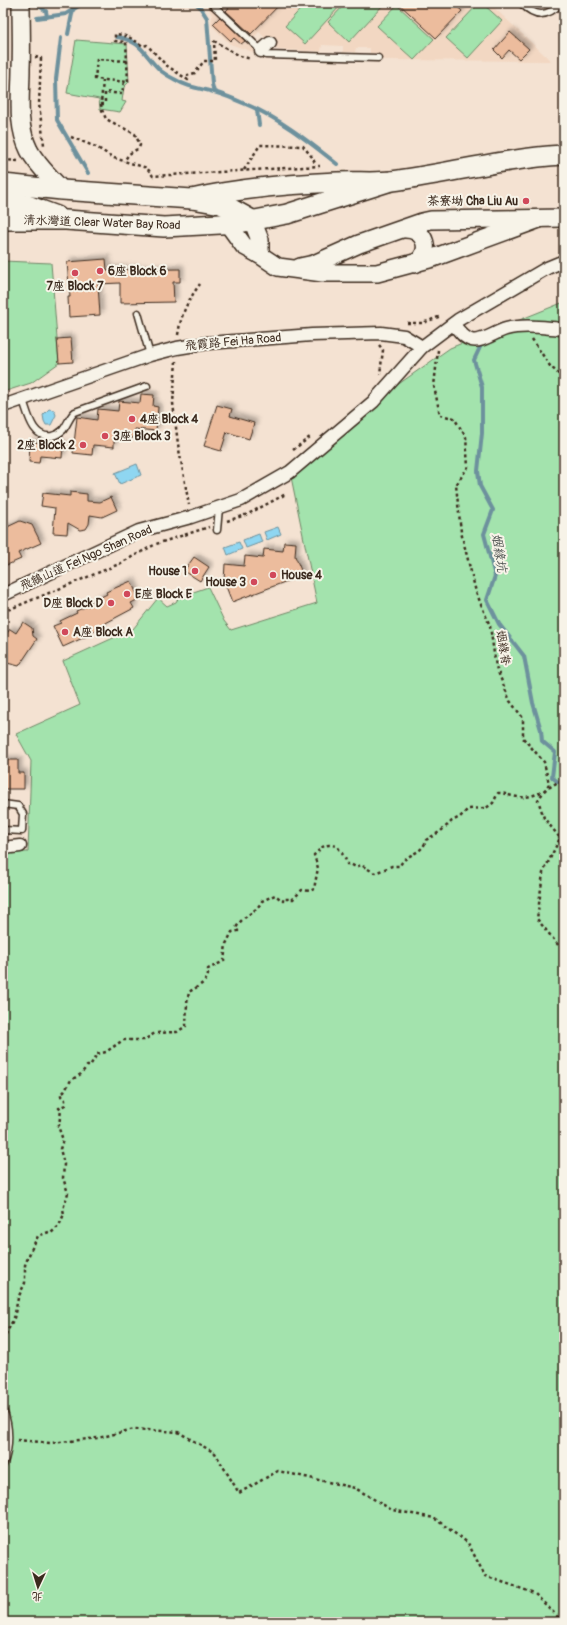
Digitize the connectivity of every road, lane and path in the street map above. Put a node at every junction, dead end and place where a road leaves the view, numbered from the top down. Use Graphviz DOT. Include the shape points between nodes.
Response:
graph roads {
  1 [pos="21,3"];
  2 [pos="210,3"];
  3 [pos="521,3"];
  4 [pos="561,3"];
  5 [pos="266,50"];
  6 [pos="34,57"];
  7 [pos="378,58"];
  8 [pos="127,61"];
  9 [pos="103,80"];
  10 [pos="124,81"];
  11 [pos="101,104"];
  12 [pos="71,138"];
  13 [pos="45,152"];
  14 [pos="564,155"];
  15 [pos="124,161"];
  16 [pos="244,170"];
  17 [pos="390,181"];
  18 [pos="3,184"];
  19 [pos="62,190"];
  20 [pos="192,199"];
  21 [pos="3,202"];
  22 [pos="564,218"];
  23 [pos="539,219"];
  24 [pos="3,220"];
  25 [pos="66,220"];
  26 [pos="252,220"];
  27 [pos="228,224"];
  28 [pos="405,229"];
  29 [pos="260,255"];
  30 [pos="564,261"];
  31 [pos="415,264"];
  32 [pos="290,270"];
  33 [pos="200,284"];
  34 [pos="138,313"];
  35 [pos="453,324"];
  36 [pos="523,327"];
  37 [pos="564,328"];
  38 [pos="178,335"];
  39 [pos="438,335"];
  40 [pos="373,344"];
  41 [pos="422,347"];
  42 [pos="150,355"];
  43 [pos="183,359"];
  44 [pos="176,361"];
  45 [pos="170,362"];
  46 [pos="378,378"];
  47 [pos="564,379"];
  48 [pos="147,386"];
  49 [pos="22,400"];
  50 [pos="3,406"];
  51 [pos="316,432"];
  52 [pos="293,450"];
  53 [pos="286,494"];
  54 [pos="219,508"];
  55 [pos="191,517"];
  56 [pos="218,528"];
  57 [pos="3,594"];
  58 [pos="3,612"];
  59 [pos="564,783"];
  60 [pos="545,790"];
  61 [pos="3,804"];
  62 [pos="3,830"];
  63 [pos="20,846"];
  64 [pos="3,848"];
  65 [pos="564,948"];
  66 [pos="3,1340"];
  67 [pos="3,1410"];
  68 [pos="13,1439"];
  69 [pos="3,1465"];
  70 [pos="564,1619"];
  1 -- 19 [label="main road" via="21,125 35,158"];
  2 -- 5 [label="lane"];
  3 -- 4 [label="lane" via="532,12 544,14"];
  5 -- 7 [label="lane"];
  5 -- 8 [label="path" via="266,62 240,56 214,41 215,61 204,61 195,73 188,75 188,80 166,65 147,45 143,46 124,34 115,34 115,41 126,42"];
  6 -- 13 [label="path" via="41,58 39,104"];
  8 -- 9 [label="path" via="97,59 95,79"];
  8 -- 10 [label="path" via="128,82"];
  9 -- 10 [label="path"];
  9 -- 11 [label="path"];
  10 -- 11 [label="path" via="122,94 105,92 105,104"];
  11 -- 15 [label="path" via="106,119 135,134 140,145"];
  12 -- 15 [label="path"];
  14 -- 17 [label="main road" via="513,160"];
  15 -- 16 [label="path" via="147,168 153,176"];
  16 -- 16 [label="path" via="260,145 303,146 316,165"];
  17 -- 20 [label="main road" via="273,186"];
  17 -- 26 [label="main road, 清水灣道 Clear Water Bay Road" via="287,214"];
  18 -- 19 [label="main road"];
  19 -- 20 [label="main road"];
  20 -- 26 [label="main road" via="221,204"];
  21 -- 25 [label="main road" via="27,205"];
  22 -- 23 [label="main road"];
  23 -- 28 [label="main road" via="431,220"];
  23 -- 31 [label="main road"];
  24 -- 25 [label="main road, 清水灣道 Clear Water Bay Road"];
  25 -- 27 [label="main road, 清水灣道 Clear Water Bay Road" via="164,227"];
  26 -- 27 [label="main road, 清水灣道 Clear Water Bay Road"];
  26 -- 29 [label="main road" via="260,240"];
  27 -- 29 [label="main road" via="244,246"];
  28 -- 31 [label="main road" via="419,233 425,242 424,254"];
  28 -- 32 [label="main road" via="359,244 314,264"];
  29 -- 32 [label="main road" via="274,266"];
  30 -- 35 [label="street, 飛鵝山道 Fei Ngo Shan Road" via="547,268"];
  31 -- 32 [label="main road" via="377,273"];
  33 -- 38 [label="path" via="187,301"];
  34 -- 42 [label="lane"];
  35 -- 36 [label="street" via="472,341 506,329"];
  35 -- 39 [label="street, 飛鵝山道 Fei Ngo Shan Road"];
  36 -- 37 [label="street"];
  36 -- 47 [label="path" via="550,366"];
  39 -- 41 [label="street, 飛鵝山道 Fei Ngo Shan Road"];
  39 -- 60 [label="path, 姻緣脊" via="434,386 440,415 454,418 466,437 468,467 456,485 460,532 476,592 490,626 496,667 510,701 523,718 523,738 544,762 549,784"];
  40 -- 46 [label="path" via="378,344 383,350 382,373"];
  41 -- 42 [label="street, 飛霞路 Fei Ha Road" via="404,336 380,333 208,343"];
  41 -- 54 [label="street, 飛鵝山道 Fei Ngo Shan Road" via="373,402 290,472 241,500"];
  42 -- 49 [label="street, 飛霞路 Fei Ha Road"];
  43 -- 44 [label="path"];
  44 -- 45 [label="path"];
  44 -- 55 [label="path" via="173,403"];
  48 -- 49 [label="lane" via="75,412 69,416 63,430 49,436 42,435 36,430"];
  49 -- 50 [label="street, 飛霞路 Fei Ha Road"];
  51 -- 52 [label="path"];
  53 -- 56 [label="path"];
  54 -- 55 [label="street, 飛鵝山道 Fei Ngo Shan Road"];
  54 -- 56 [label="lane"];
  55 -- 57 [label="street, 飛鵝山道 Fei Ngo Shan Road" via="139,532"];
  56 -- 58 [label="path" via="156,544 119,564"];
  59 -- 60 [label="path" via="558,782"];
  60 -- 65 [label="path, 姻緣脊" via="538,800 544,818 560,838 543,873 537,919 559,946"];
  60 -- 66 [label="path" via="534,796 514,797 498,793 493,803 486,808 468,809 441,832 426,840 425,845 418,852 402,860 400,866 392,866 375,873 361,865 356,867 347,864 346,858 337,846 320,847 314,855 318,868 314,889 302,890 293,899 283,901 275,895 262,901 258,909 242,918 236,928 238,931 232,932 226,944 224,961 208,969 205,982 189,992 186,1026 178,1032 155,1033 144,1040 123,1040 106,1052 97,1054 90,1066 71,1080 61,1093 65,1105 59,1108 61,1110 58,1126 63,1140 60,1149 64,1164 63,1178 68,1193 64,1214 59,1226 51,1233 38,1236 30,1250 25,1265 25,1283 18,1298 14,1318"];
  61 -- 62 [label="lane" via="18,806 23,819 22,831"];
  63 -- 64 [label="street"];
  67 -- 69 [label="lane" via="8,1437"];
  68 -- 70 [label="path" via="51,1443 98,1438 134,1429 178,1432 215,1453 239,1493 278,1471 355,1488 392,1510 434,1518 468,1542 485,1576 534,1593 559,1618"];
}
